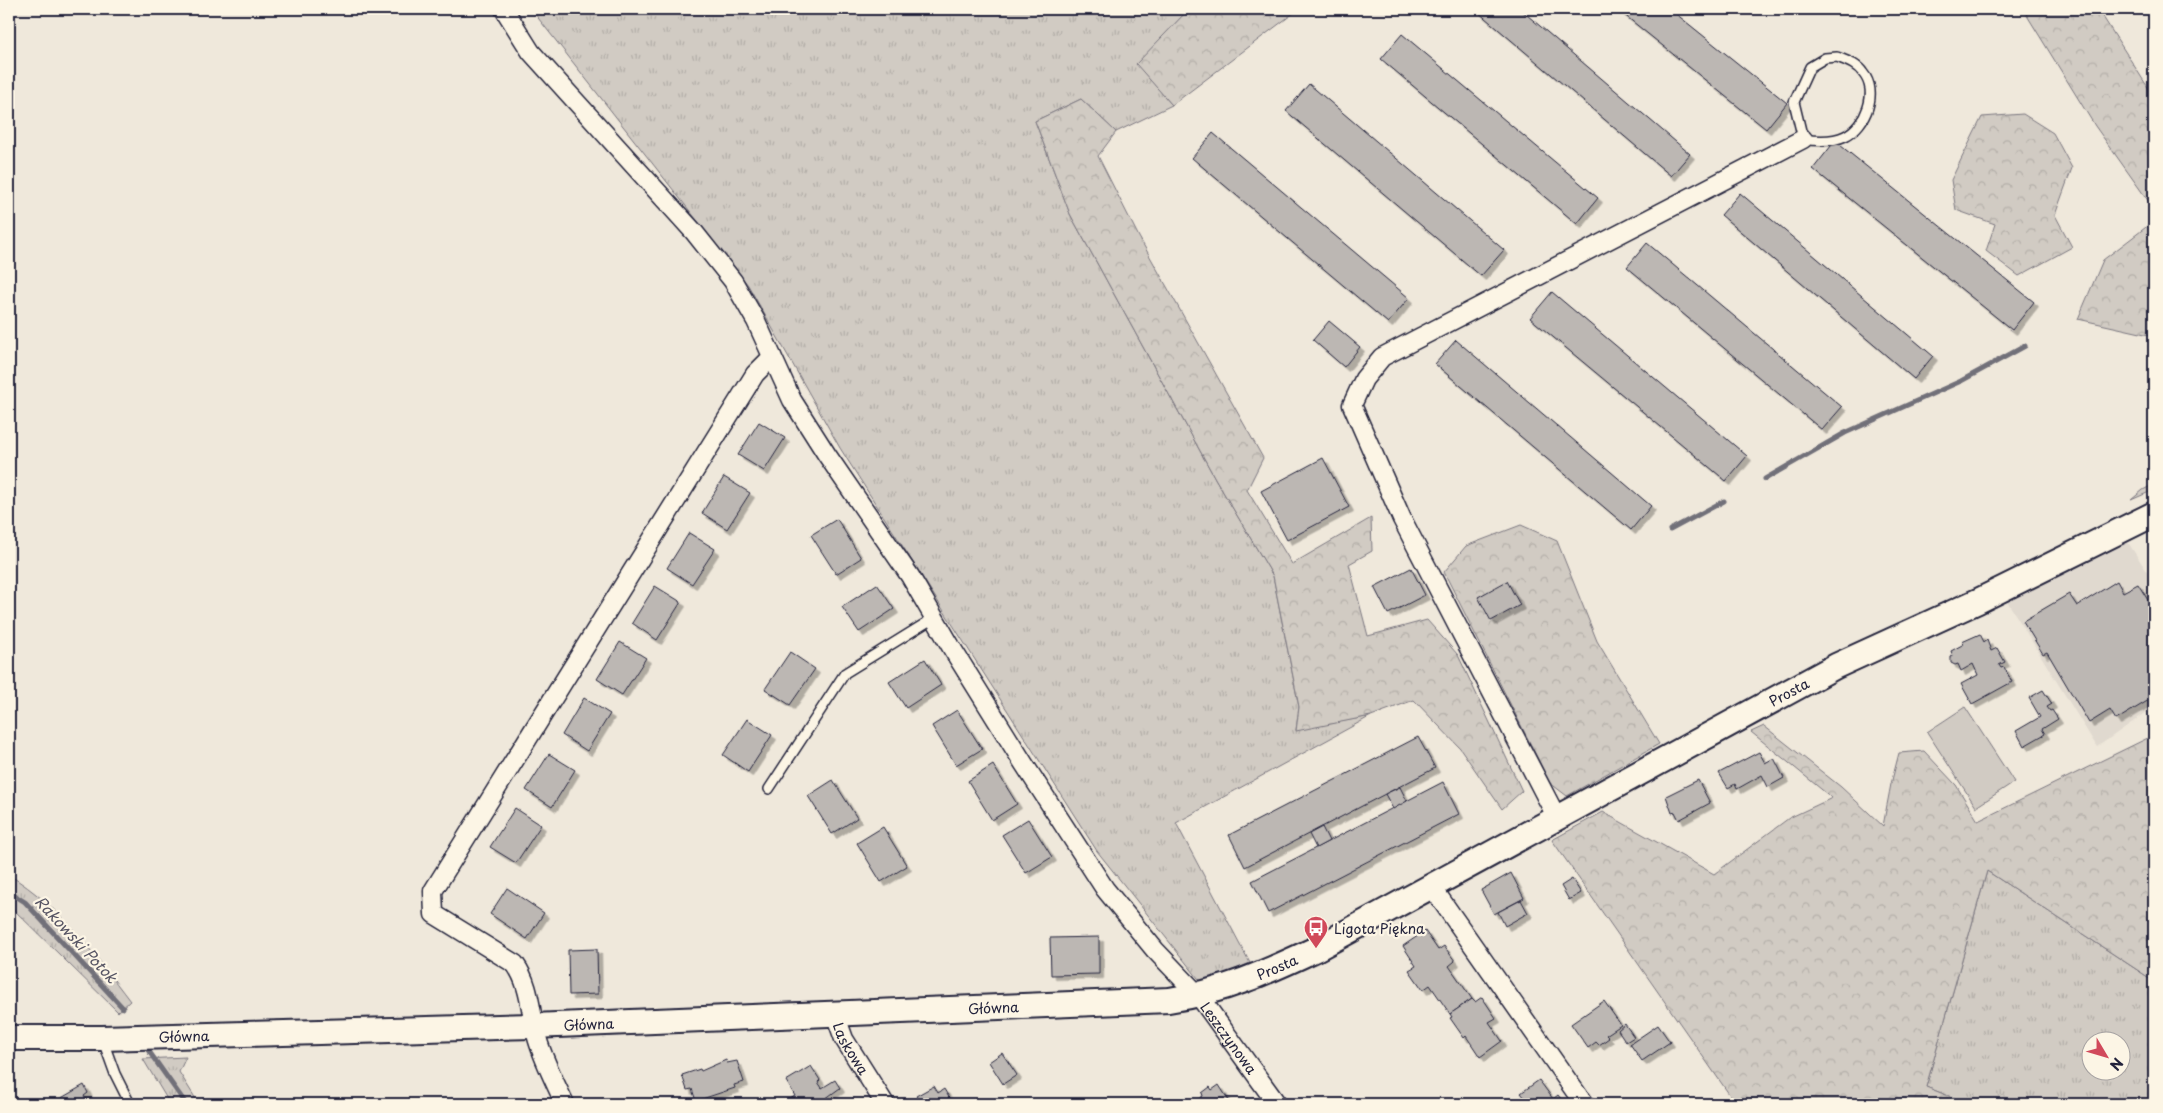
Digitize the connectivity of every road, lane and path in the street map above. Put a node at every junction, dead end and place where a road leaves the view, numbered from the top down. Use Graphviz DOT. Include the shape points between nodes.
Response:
graph roads {
  1 [pos="504,9"];
  2 [pos="1803,139"];
  3 [pos="772,357"];
  4 [pos="2154,514"];
  5 [pos="934,618"];
  6 [pos="769,789"];
  7 [pos="1557,818"];
  8 [pos="1432,887"];
  9 [pos="1199,996"];
  10 [pos="1168,1000"];
  11 [pos="835,1014"];
  12 [pos="533,1026"];
  13 [pos="9,1038"];
  14 [pos="102,1038"];
  15 [pos="130,1104"];
  16 [pos="565,1104"];
  17 [pos="886,1104"];
  18 [pos="1277,1104"];
  19 [pos="1584,1104"];
  1 -- 3 [label="street, Leszczynowa" via="531,52 715,257 744,301"];
  2 -- 2 [label="lane" via="1821,141 1846,136 1860,123 1869,107 1870,90 1865,74 1854,63 1837,57 1825,58 1810,67 1794,102"];
  2 -- 7 [label="street" via="1382,357 1364,378 1352,405 1402,519"];
  3 -- 5 [label="street, Leszczynowa" via="792,400 905,568"];
  3 -- 12 [label="street" via="755,374 433,891 434,914 515,964 523,976"];
  4 -- 7 [label="street, Prosta" via="1978,601 1836,666"];
  5 -- 6 [label="lane" via="845,673"];
  5 -- 9 [label="street, Leszczynowa" via="1118,908"];
  7 -- 8 [label="street, Prosta"];
  8 -- 9 [label="street, Prosta" via="1261,975"];
  8 -- 19 [label="street"];
  9 -- 10 [label="street, Prosta"];
  9 -- 18 [label="street, Leszczynowa"];
  10 -- 11 [label="street, Główna"];
  11 -- 12 [label="street, Główna"];
  11 -- 17 [label="street, Laskowa" via="844,1039"];
  12 -- 14 [label="street, Główna"];
  12 -- 16 [label="street"];
  13 -- 14 [label="street, Główna"];
  14 -- 15 [label="lane"];
}
